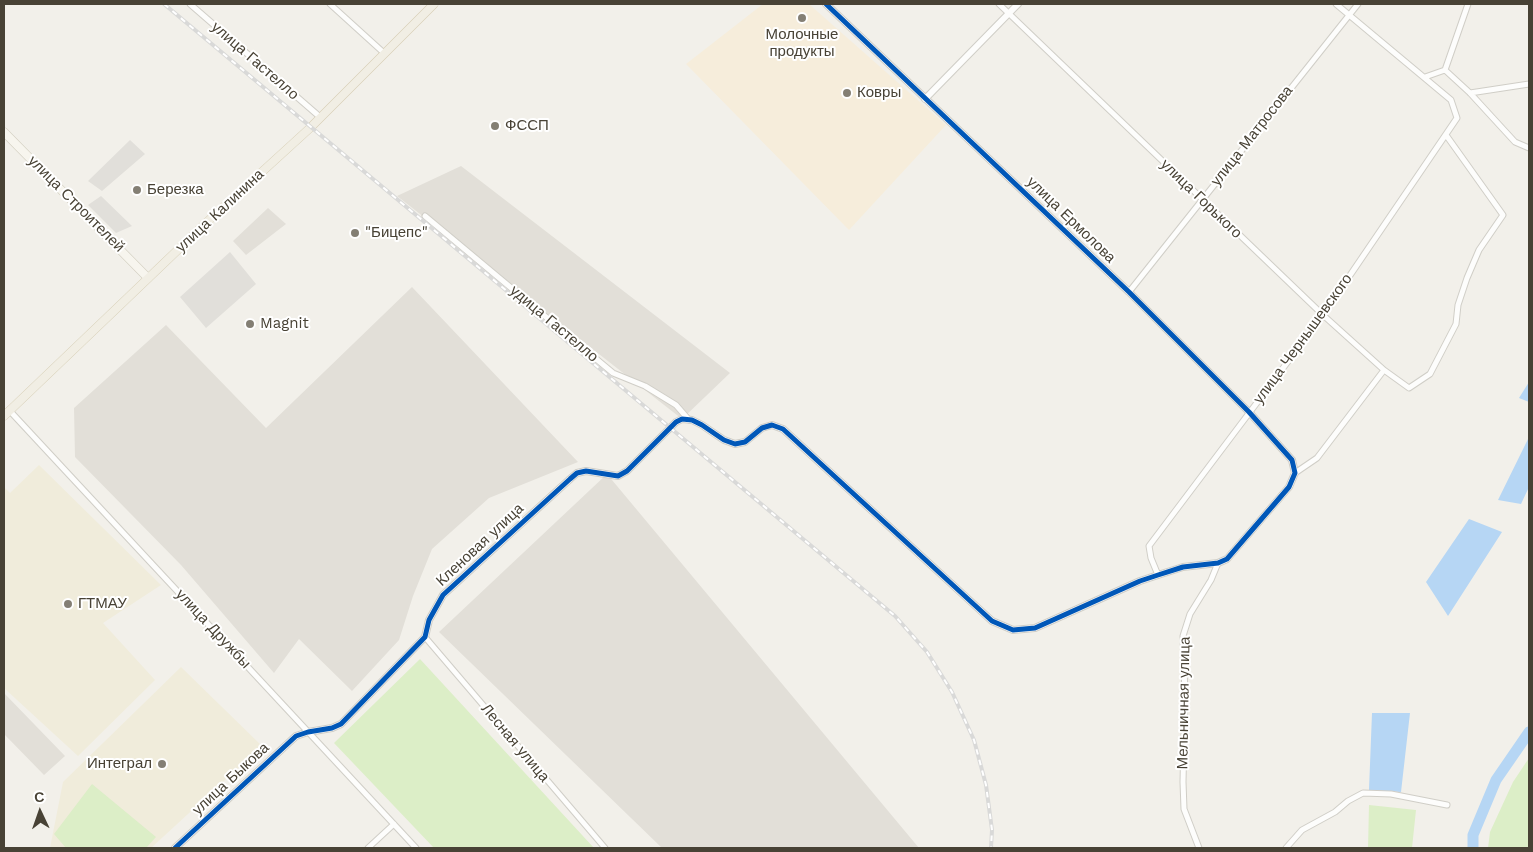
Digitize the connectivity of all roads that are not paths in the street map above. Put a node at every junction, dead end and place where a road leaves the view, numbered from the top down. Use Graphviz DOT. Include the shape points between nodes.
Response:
graph roads {
  1 [pos="190,4"];
  2 [pos="330,4"];
  3 [pos="434,4"];
  4 [pos="826,4"];
  5 [pos="999,4"];
  6 [pos="1018,4"];
  7 [pos="1336,4"];
  8 [pos="1358,4"];
  9 [pos="1468,4"];
  10 [pos="1008,13"];
  11 [pos="1348,15"];
  12 [pos="384,53"];
  13 [pos="1445,70"];
  14 [pos="1425,77"];
  15 [pos="1529,84"];
  16 [pos="1470,93"];
  17 [pos="925,99"];
  18 [pos="320,118"];
  19 [pos="4,132"];
  20 [pos="1446,136"];
  21 [pos="1529,148"];
  22 [pos="1201,200"];
  23 [pos="425,216"];
  24 [pos="148,278"];
  25 [pos="1128,292"];
  26 [pos="1323,315"];
  27 [pos="1384,370"];
  28 [pos="1249,412"];
  29 [pos="7,413"];
  30 [pos="689,420"];
  31 [pos="1295,473"];
  32 [pos="1218,563"];
  33 [pos="1158,575"];
  34 [pos="425,637"];
  35 [pos="308,732"];
  36 [pos="1447,805"];
  37 [pos="394,824"];
  38 [pos="175,848"];
  39 [pos="368,848"];
  40 [pos="416,848"];
  41 [pos="605,848"];
  42 [pos="1199,848"];
  43 [pos="1286,848"];
  1 -- 18 [label="street, улица Гастелло"];
  2 -- 12 [label="street"];
  3 -- 12 [label="main road, улица Калинина"];
  4 -- 17 [label="street, улица Ермолова"];
  5 -- 10 [label="street, улица Горького"];
  6 -- 10 [label="street"];
  7 -- 11 [label="street"];
  8 -- 11 [label="street, улица Матросова"];
  9 -- 13 [label="street"];
  10 -- 17 [label="street"];
  10 -- 22 [label="street, улица Горького"];
  11 -- 14 [label="street"];
  11 -- 22 [label="street, улица Матросова"];
  12 -- 18 [label="main road, улица Калинина"];
  13 -- 14 [label="street"];
  13 -- 16 [label="street"];
  14 -- 20 [label="street, улица Чернышевского" via="1451,100 1457,118"];
  15 -- 16 [label="street"];
  16 -- 21 [label="street" via="1515,142"];
  17 -- 25 [label="street, улица Ермолова"];
  18 -- 24 [label="main road, улица Калинина"];
  19 -- 24 [label="main road, улица Строителей"];
  20 -- 26 [label="street, улица Чернышевского"];
  20 -- 27 [label="street, улица Горького" via="1502,215 1479,250 1458,305 1456,324 1430,374 1409,388"];
  22 -- 25 [label="street, улица Матросова"];
  22 -- 26 [label="street, улица Горького"];
  23 -- 30 [label="street, удица Гастелло" via="613,373 645,386 676,406"];
  24 -- 29 [label="main road, улица Калинина"];
  25 -- 28 [label="street, улица Ермолова"];
  26 -- 27 [label="street, улица Горького"];
  26 -- 28 [label="street, улица Чернышевского"];
  27 -- 31 [label="street" via="1318,458"];
  28 -- 31 [label="street, улица Ермолова" via="1292,460"];
  28 -- 33 [label="street, улица Чернышевского" via="1149,546"];
  29 -- 35 [label="street, улица Дружбы"];
  30 -- 33 [label="street" via="735,444 745,442 762,428 772,425 783,430 992,621 1013,630 1035,628"];
  30 -- 34 [label="street, Кленовая улица" via="676,422 618,476 586,471 577,473 443,595 433,610"];
  31 -- 32 [label="street" via="1289,487 1227,559"];
  32 -- 33 [label="street" via="1183,567"];
  32 -- 42 [label="street, Мельничная улица" via="1190,614 1183,636 1184,809"];
  34 -- 35 [label="street, Кленовая улица" via="341,724"];
  34 -- 41 [label="street, Лесная улица"];
  35 -- 37 [label="street, улица Дружбы"];
  35 -- 38 [label="street, улица Быкова" via="296,736"];
  36 -- 43 [label="street" via="1391,794 1363,793 1302,830"];
  37 -- 39 [label="street"];
  37 -- 40 [label="street, улица Дружбы"];
}
